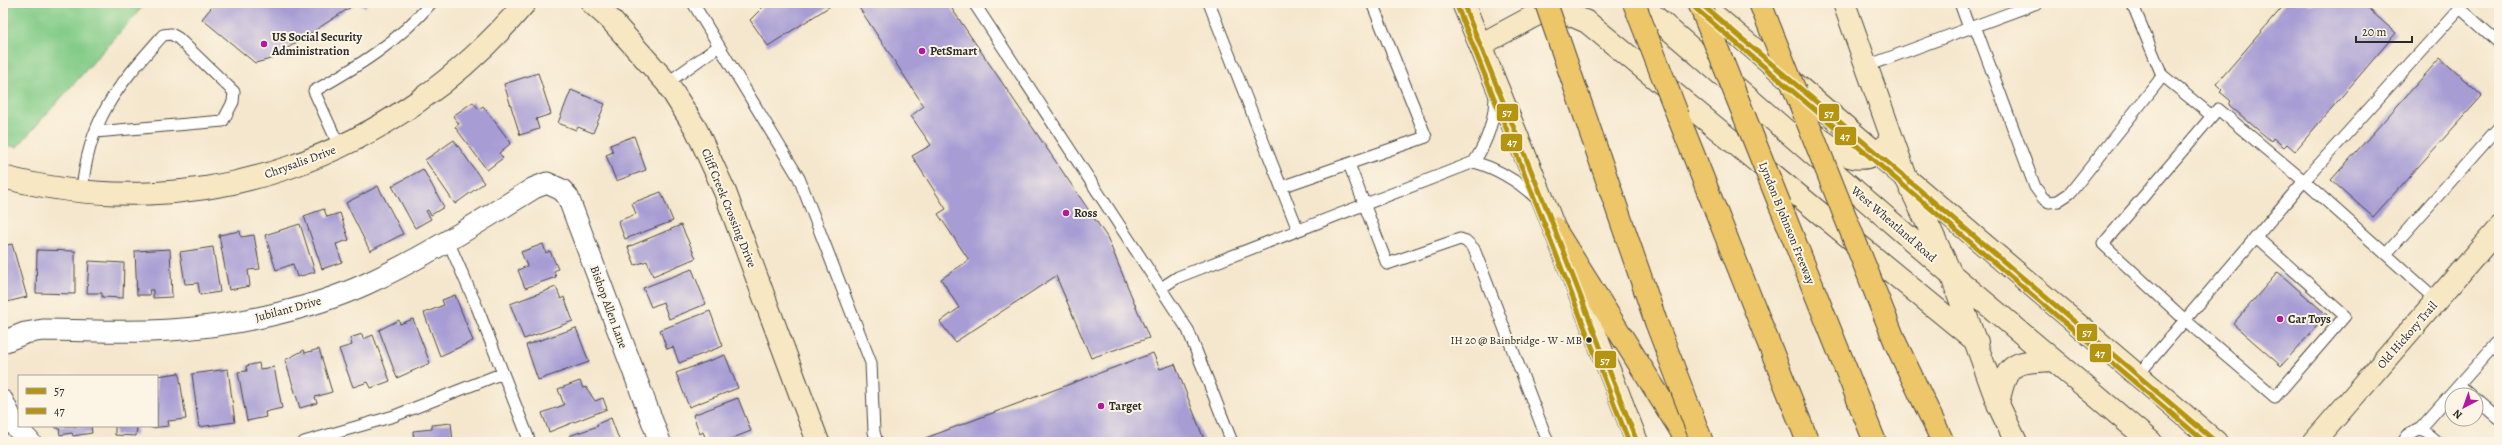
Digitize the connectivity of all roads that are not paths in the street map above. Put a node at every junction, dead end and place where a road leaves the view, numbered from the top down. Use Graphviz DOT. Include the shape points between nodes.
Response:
graph roads {
  1 [pos="431,3"];
  2 [pos="525,3"];
  3 [pos="592,3"];
  4 [pos="693,3"];
  5 [pos="974,3"];
  6 [pos="1209,3"];
  7 [pos="1372,3"];
  8 [pos="1463,3"];
  9 [pos="1546,3"];
  10 [pos="1634,3"];
  11 [pos="1639,3"];
  12 [pos="1700,3"];
  13 [pos="1760,3"];
  14 [pos="1844,3"];
  15 [pos="1960,3"];
  16 [pos="2036,3"];
  17 [pos="2132,3"];
  18 [pos="2462,6"];
  19 [pos="1972,27"];
  20 [pos="2499,43"];
  21 [pos="1480,45"];
  22 [pos="719,46"];
  23 [pos="1867,66"];
  24 [pos="2162,74"];
  25 [pos="1494,81"];
  26 [pos="667,83"];
  27 [pos="2212,116"];
  28 [pos="2499,127"];
  29 [pos="1785,129"];
  30 [pos="96,132"];
  31 [pos="1892,139"];
  32 [pos="340,148"];
  33 [pos="1877,154"];
  34 [pos="1474,162"];
  35 [pos="1349,164"];
  36 [pos="3,177"];
  37 [pos="1907,180"];
  38 [pos="2304,181"];
  39 [pos="546,184"];
  40 [pos="1281,187"];
  41 [pos="82,192"];
  42 [pos="1364,205"];
  43 [pos="1546,207"];
  44 [pos="1554,228"];
  45 [pos="2499,228"];
  46 [pos="1298,230"];
  47 [pos="2256,237"];
  48 [pos="448,241"];
  49 [pos="2386,254"];
  50 [pos="1951,274"];
  51 [pos="1161,288"];
  52 [pos="2437,300"];
  53 [pos="2185,320"];
  54 [pos="2499,340"];
  55 [pos="3,342"];
  56 [pos="1977,342"];
  57 [pos="2053,360"];
  58 [pos="503,373"];
  59 [pos="2138,375"];
  60 [pos="2460,385"];
  61 [pos="3,401"];
  62 [pos="1998,404"];
  63 [pos="2484,406"];
  64 [pos="2499,419"];
  65 [pos="2422,428"];
  66 [pos="30,442"];
  67 [pos="304,442"];
  68 [pos="530,442"];
  69 [pos="660,442"];
  70 [pos="818,442"];
  71 [pos="877,442"];
  72 [pos="1232,442"];
  73 [pos="1548,442"];
  74 [pos="1637,442"];
  75 [pos="1688,442"];
  76 [pos="1702,442"];
  77 [pos="1808,442"];
  78 [pos="1874,442"];
  79 [pos="1943,442"];
  80 [pos="2016,442"];
  81 [pos="2150,442"];
  82 [pos="2216,442"];
  83 [pos="2314,442"];
  84 [pos="2403,442"];
  85 [pos="2438,442"];
  1 -- 32 [label="lane" via="414,23 365,62 314,91"];
  2 -- 32 [label="main road, Chrysalis Drive" via="506,25 436,91 390,121"];
  3 -- 26 [label="main road, Cliff Creek Crossing Drive"];
  4 -- 22 [label="lane"];
  5 -- 51 [label="lane"];
  6 -- 40 [label="lane"];
  7 -- 35 [label="lane" via="1426,138"];
  8 -- 21 [label="main road"];
  9 -- 76 [label="highway, bridge" via="1656,322"];
  10 -- 77 [label="highway, bridge"];
  11 -- 29 [label="main road, West Wheatland Road"];
  12 -- 33 [label="main road"];
  12 -- 78 [label="highway, Lyndon B Johnson Freeway, bridge"];
  13 -- 79 [label="highway, bridge" via="1896,344"];
  14 -- 23 [label="main road"];
  15 -- 19 [label="lane"];
  16 -- 19 [label="lane"];
  17 -- 24 [label="lane"];
  18 -- 20 [label="lane"];
  18 -- 38 [label="lane"];
  19 -- 23 [label="lane"];
  19 -- 24 [label="lane" via="2035,187 2043,198 2050,202 2058,201 2070,193"];
  21 -- 25 [label="main road"];
  21 -- 56 [label="main road" via="1536,15 1559,10 1587,22"];
  22 -- 26 [label="lane"];
  22 -- 71 [label="lane" via="800,178 871,363 874,432"];
  23 -- 31 [label="main road"];
  24 -- 27 [label="lane"];
  25 -- 34 [label="lane" via="1495,108 1484,146"];
  25 -- 43 [label="main road"];
  26 -- 70 [label="main road, Cliff Creek Crossing Drive" via="696,129 725,192"];
  27 -- 38 [label="lane" via="2218,109"];
  27 -- 53 [label="lane" via="2103,244"];
  28 -- 49 [label="lane"];
  29 -- 33 [label="main road" via="1808,130 1843,155 1865,159"];
  29 -- 50 [label="main road, West Wheatland Road"];
  30 -- 30 [label="lane" via="100,118 121,83 163,35 171,34 178,38 234,92 234,102 223,121"];
  30 -- 41 [label="lane" via="84,171"];
  31 -- 33 [label="main road"];
  31 -- 37 [label="main road"];
  32 -- 41 [label="main road, Chrysalis Drive" via="274,173 227,184 168,192"];
  33 -- 37 [label="main road"];
  34 -- 42 [label="lane"];
  34 -- 43 [label="lane" via="1492,168 1522,184"];
  35 -- 40 [label="lane"];
  35 -- 42 [label="lane"];
  36 -- 41 [label="main road, Chrysalis Drive"];
  37 -- 50 [label="main road"];
  37 -- 59 [label="main road"];
  38 -- 47 [label="lane"];
  38 -- 49 [label="lane"];
  39 -- 48 [label="street, Jubilant Drive" via="534,188"];
  39 -- 69 [label="street, Bishop Allen Lane" via="562,190 568,197"];
  40 -- 46 [label="lane"];
  42 -- 46 [label="lane"];
  42 -- 73 [label="lane" via="1387,264 1460,239 1474,249"];
  43 -- 44 [label="main road"];
  44 -- 74 [label="main road"];
  44 -- 75 [label="highway"];
  45 -- 52 [label="main road, Old Hickory Trail"];
  46 -- 51 [label="lane" via="1178,277"];
  47 -- 53 [label="lane"];
  47 -- 53 [label="lane" via="2345,316 2275,397"];
  48 -- 55 [label="street, Jubilant Drive" via="365,284 309,305 241,321 170,330 43,330 25,333"];
  48 -- 58 [label="lane"];
  49 -- 52 [label="lane"];
  50 -- 56 [label="main road"];
  50 -- 57 [label="main road, West Wheatland Road"];
  51 -- 72 [label="lane" via="1188,330"];
  52 -- 83 [label="main road, Old Hickory Trail"];
  53 -- 59 [label="lane"];
  54 -- 60 [label="lane"];
  56 -- 62 [label="main road"];
  57 -- 62 [label="main road" via="2026,362 2012,368 2003,378"];
  57 -- 81 [label="main road, West Wheatland Road"];
  58 -- 67 [label="lane" via="394,416"];
  58 -- 68 [label="lane"];
  59 -- 82 [label="main road"];
  60 -- 65 [label="lane"];
  61 -- 66 [label="street" via="15,426"];
  62 -- 80 [label="main road"];
  63 -- 64 [label="lane"];
  65 -- 84 [label="lane" via="2408,435"];
  65 -- 85 [label="lane"];
}
